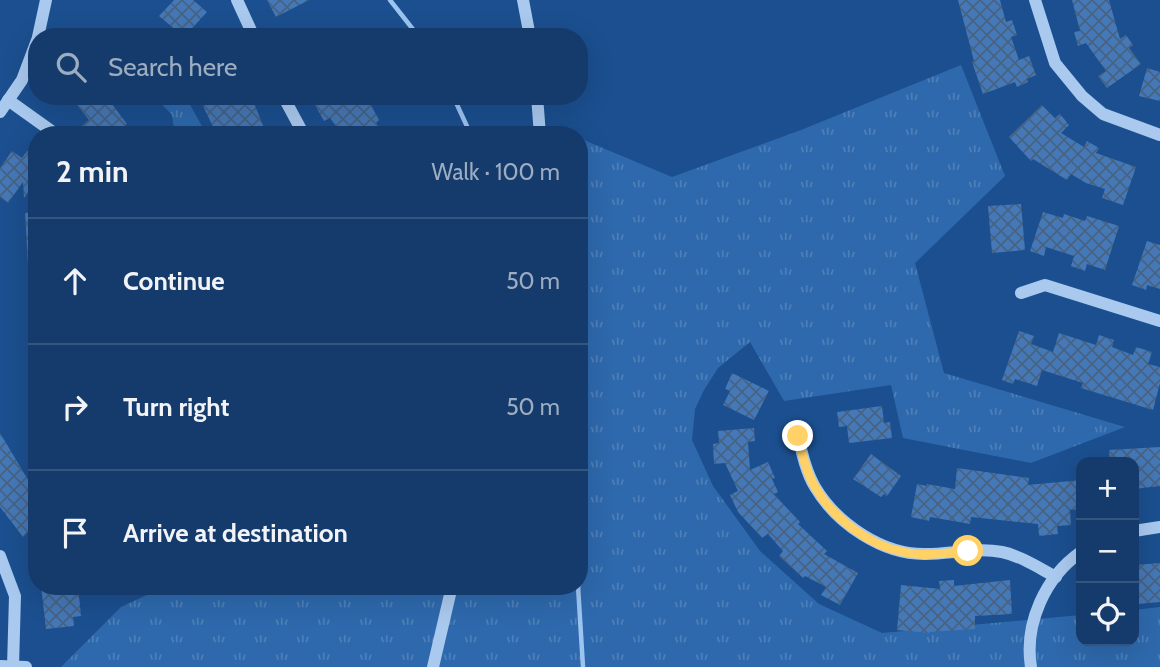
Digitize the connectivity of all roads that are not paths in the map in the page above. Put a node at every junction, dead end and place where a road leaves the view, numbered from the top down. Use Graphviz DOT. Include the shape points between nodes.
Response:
graph roads {
  1 [pos="46,0"];
  2 [pos="237,0"];
  3 [pos="523,0"];
  4 [pos="1035,0"];
  5 [pos="39,28"];
  6 [pos="250,28"];
  7 [pos="528,28"];
  8 [pos="28,63"];
  9 [pos="8,100"];
  10 [pos="288,105"];
  11 [pos="538,105"];
  12 [pos="0,112"];
  13 [pos="44,126"];
  14 [pos="299,126"];
  15 [pos="539,126"];
  16 [pos="1160,135"];
  17 [pos="1021,293"];
  18 [pos="1160,321"];
  19 [pos="798,436"];
  20 [pos="1160,527"];
  21 [pos="1139,530"];
  22 [pos="0,556"];
  23 [pos="1076,557"];
  24 [pos="1056,577"];
  25 [pos="450,595"];
  26 [pos="0,666"];
  27 [pos="13,667"];
  28 [pos="26,667"];
  29 [pos="433,667"];
  30 [pos="1031,667"];
  1 -- 5 [label="street"];
  2 -- 6 [label="street"];
  3 -- 7 [label="street"];
  4 -- 16 [label="street" via="1055,63 1082,96 1103,114"];
  8 -- 9 [label="street"];
  9 -- 12 [label="street"];
  9 -- 13 [label="street"];
  10 -- 14 [label="street"];
  11 -- 15 [label="street"];
  17 -- 18 [label="street" via="1045,285"];
  19 -- 24 [label="street" via="814,487 842,518 880,545 925,554 1004,552"];
  20 -- 21 [label="street"];
  22 -- 27 [label="street" via="15,596"];
  23 -- 24 [label="street"];
  24 -- 30 [label="street" via="1034,618"];
  25 -- 29 [label="street"];
  26 -- 27 [label="street"];
  27 -- 28 [label="street"];
}
